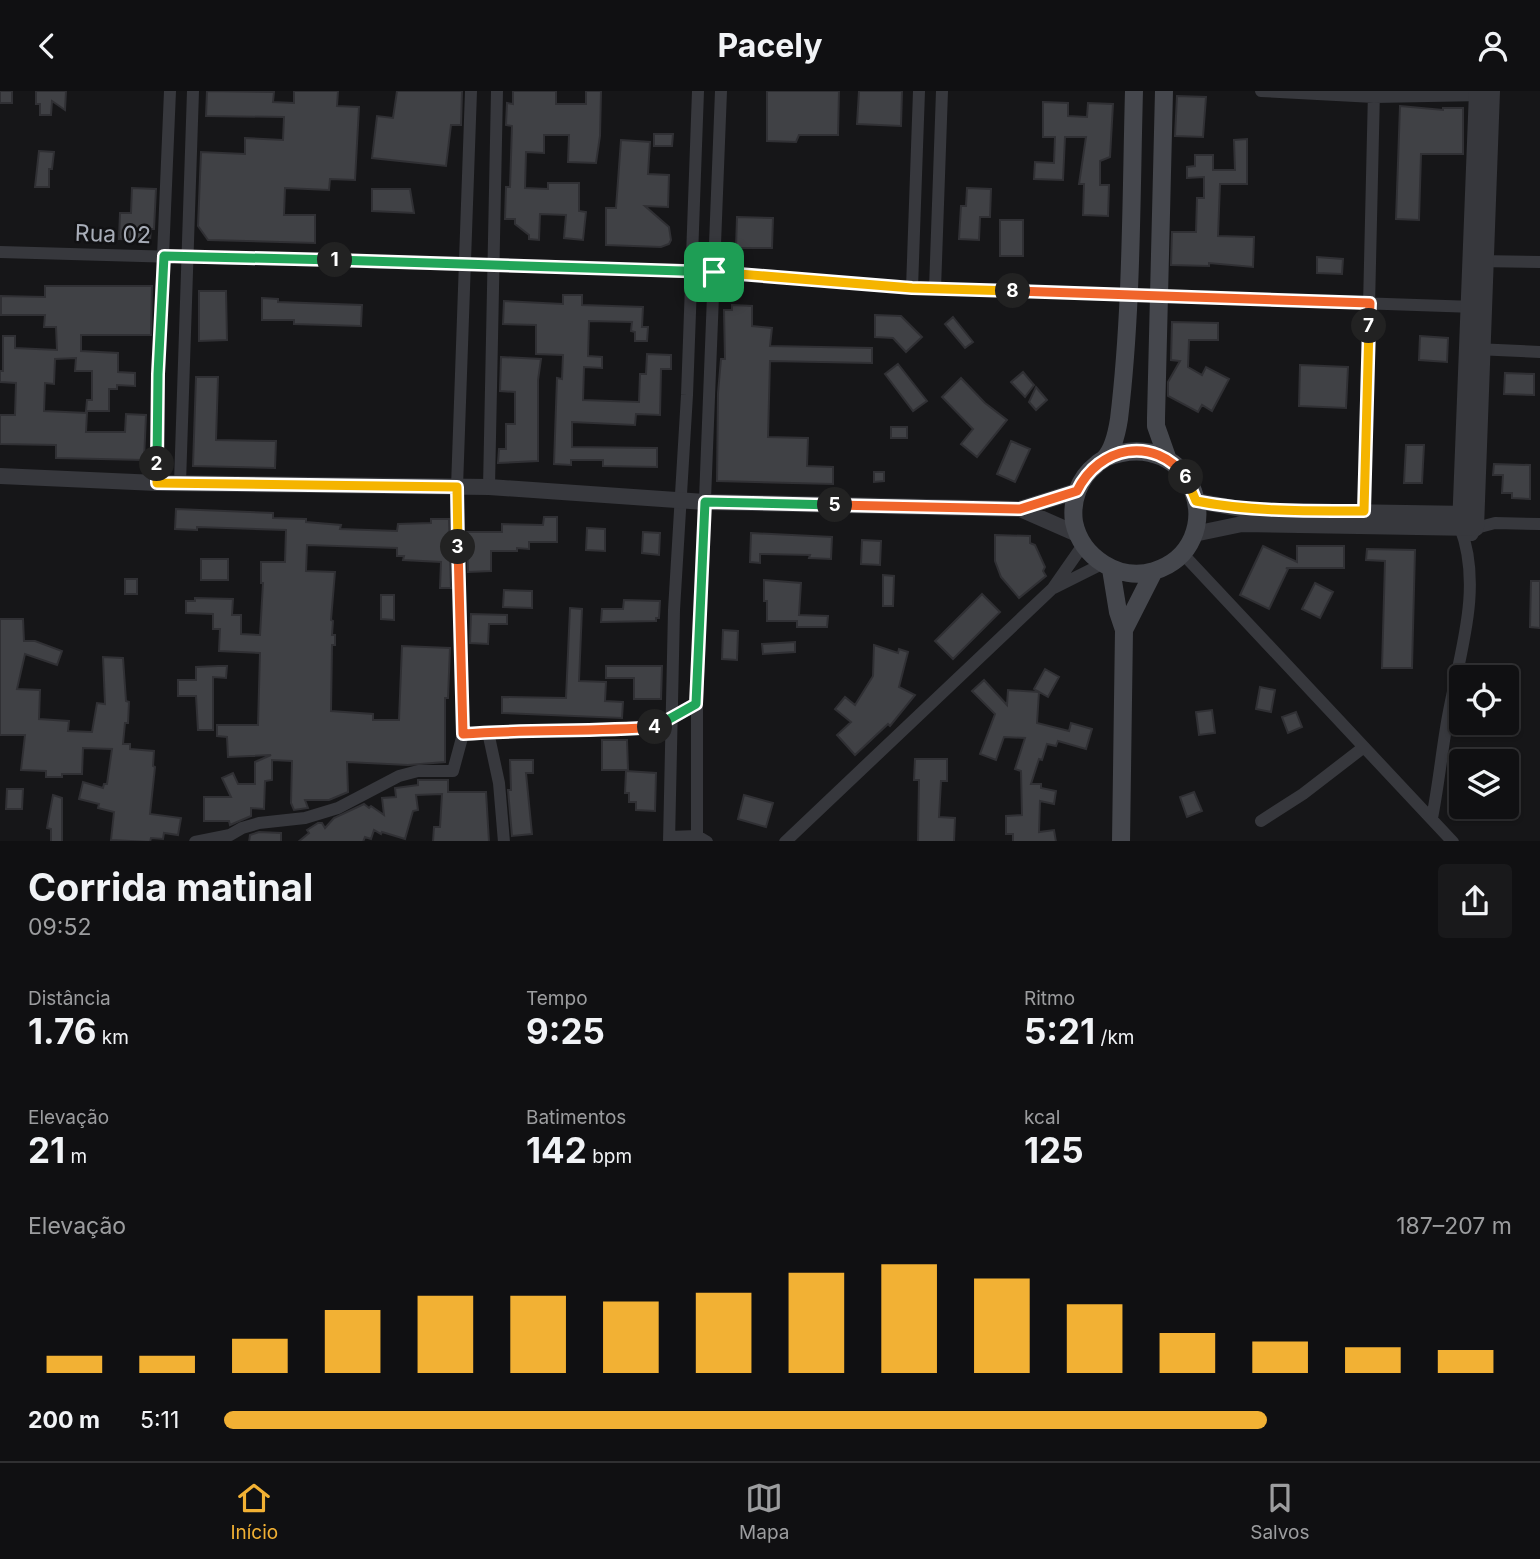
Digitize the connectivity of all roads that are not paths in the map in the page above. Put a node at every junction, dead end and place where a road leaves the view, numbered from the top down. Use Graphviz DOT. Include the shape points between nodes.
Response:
graph roads {
  1 [pos="170,91"];
  2 [pos="193,91"];
  3 [pos="471,91"];
  4 [pos="498,91"];
  5 [pos="698,91"];
  6 [pos="721,91"];
  7 [pos="919,91"];
  8 [pos="942,91"];
  9 [pos="1134,91"];
  10 [pos="1164,91"];
  11 [pos="1261,91"];
  12 [pos="1484,93"];
  13 [pos="1374,94"];
  14 [pos="0,251"];
  15 [pos="186,255"];
  16 [pos="164,256"];
  17 [pos="1478,261"];
  18 [pos="1540,262"];
  19 [pos="466,264"];
  20 [pos="493,266"];
  21 [pos="690,272"];
  22 [pos="714,272"];
  23 [pos="912,288"];
  24 [pos="935,289"];
  25 [pos="1128,295"];
  26 [pos="1158,296"];
  27 [pos="1370,303"];
  28 [pos="1476,307"];
  29 [pos="1475,349"];
  30 [pos="1540,352"];
  31 [pos="1105,458"];
  32 [pos="1168,460"];
  33 [pos="0,477"];
  34 [pos="157,483"];
  35 [pos="180,484"];
  36 [pos="457,487"];
  37 [pos="489,487"];
  38 [pos="1077,491"];
  39 [pos="680,501"];
  40 [pos="1196,501"];
  41 [pos="705,502"];
  42 [pos="1020,509"];
  43 [pos="1364,518"];
  44 [pos="1468,521"];
  45 [pos="1540,524"];
  46 [pos="1194,534"];
  47 [pos="1080,539"];
  48 [pos="1182,553"];
  49 [pos="1106,566"];
  50 [pos="1154,571"];
  51 [pos="1054,588"];
  52 [pos="1124,629"];
  53 [pos="696,704"];
  54 [pos="671,719"];
  55 [pos="488,732"];
  56 [pos="463,734"];
  57 [pos="1364,747"];
  58 [pos="1432,818"];
  59 [pos="1261,821"];
  60 [pos="229,838"];
  61 [pos="669,839"];
  62 [pos="700,840"];
  63 [pos="204,841"];
  64 [pos="504,841"];
  65 [pos="786,841"];
  66 [pos="1121,841"];
  67 [pos="1452,841"];
  1 -- 16 [label="street"];
  2 -- 15 [label="street"];
  3 -- 19 [label="street"];
  4 -- 20 [label="street"];
  5 -- 21 [label="street"];
  6 -- 22 [label="street"];
  7 -- 23 [label="street"];
  8 -- 24 [label="street"];
  9 -- 25 [label="main road"];
  10 -- 26 [label="main road"];
  11 -- 13 [label="street"];
  12 -- 13 [label="street"];
  12 -- 17 [label="street"];
  13 -- 27 [label="street"];
  14 -- 16 [label="street, Rua 02"];
  15 -- 16 [label="street, Rua 02"];
  15 -- 19 [label="street, Rua 02"];
  15 -- 35 [label="street"];
  16 -- 34 [label="street"];
  17 -- 18 [label="street"];
  17 -- 28 [label="street"];
  19 -- 20 [label="street, Rua 02"];
  19 -- 36 [label="street"];
  20 -- 21 [label="street, Rua 02"];
  20 -- 37 [label="street"];
  21 -- 22 [label="street, Rua 02"];
  21 -- 39 [label="street"];
  22 -- 23 [label="street, Rua 02"];
  22 -- 41 [label="street"];
  23 -- 24 [label="street, Rua 02"];
  24 -- 25 [label="street, Rua 02"];
  25 -- 26 [label="street, Rua 02"];
  25 -- 31 [label="main road" via="1118,421"];
  26 -- 27 [label="street, Rua 02"];
  26 -- 32 [label="main road" via="1156,418"];
  27 -- 28 [label="street, Rua 02"];
  27 -- 43 [label="street"];
  28 -- 29 [label="street"];
  29 -- 30 [label="street"];
  29 -- 44 [label="street"];
  31 -- 32 [label="main road" via="1137,450"];
  31 -- 38 [label="main road" via="1088,472"];
  32 -- 40 [label="main road" via="1189,482"];
  33 -- 34 [label="street"];
  34 -- 35 [label="street"];
  35 -- 36 [label="street"];
  36 -- 37 [label="street"];
  36 -- 56 [label="street"];
  37 -- 39 [label="street"];
  38 -- 42 [label="street"];
  38 -- 47 [label="main road" via="1074,519"];
  39 -- 41 [label="street"];
  39 -- 54 [label="street"];
  40 -- 43 [label="street"];
  40 -- 46 [label="main road"];
  41 -- 42 [label="street"];
  41 -- 53 [label="street"];
  42 -- 47 [label="street"];
  43 -- 44 [label="street"];
  43 -- 46 [label="street" via="1242,524"];
  44 -- 45 [label="street"];
  44 -- 58 [label="street" via="1467,625"];
  46 -- 48 [label="main road"];
  47 -- 49 [label="main road"];
  47 -- 51 [label="street"];
  48 -- 50 [label="main road"];
  48 -- 57 [label="street"];
  49 -- 50 [label="main road" via="1125,573"];
  49 -- 51 [label="street"];
  49 -- 52 [label="main road"];
  50 -- 52 [label="main road"];
  51 -- 65 [label="street"];
  52 -- 66 [label="main road"];
  53 -- 54 [label="street"];
  53 -- 62 [label="street"];
  54 -- 55 [label="street" via="655,727"];
  54 -- 61 [label="street"];
  55 -- 56 [label="street"];
  55 -- 64 [label="street" via="499,783"];
  56 -- 60 [label="street" via="453,771 400,776 338,808 250,826"];
  57 -- 58 [label="street"];
  57 -- 59 [label="street"];
  58 -- 67 [label="street"];
  60 -- 63 [label="street"];
  61 -- 62 [label="street"];
}
